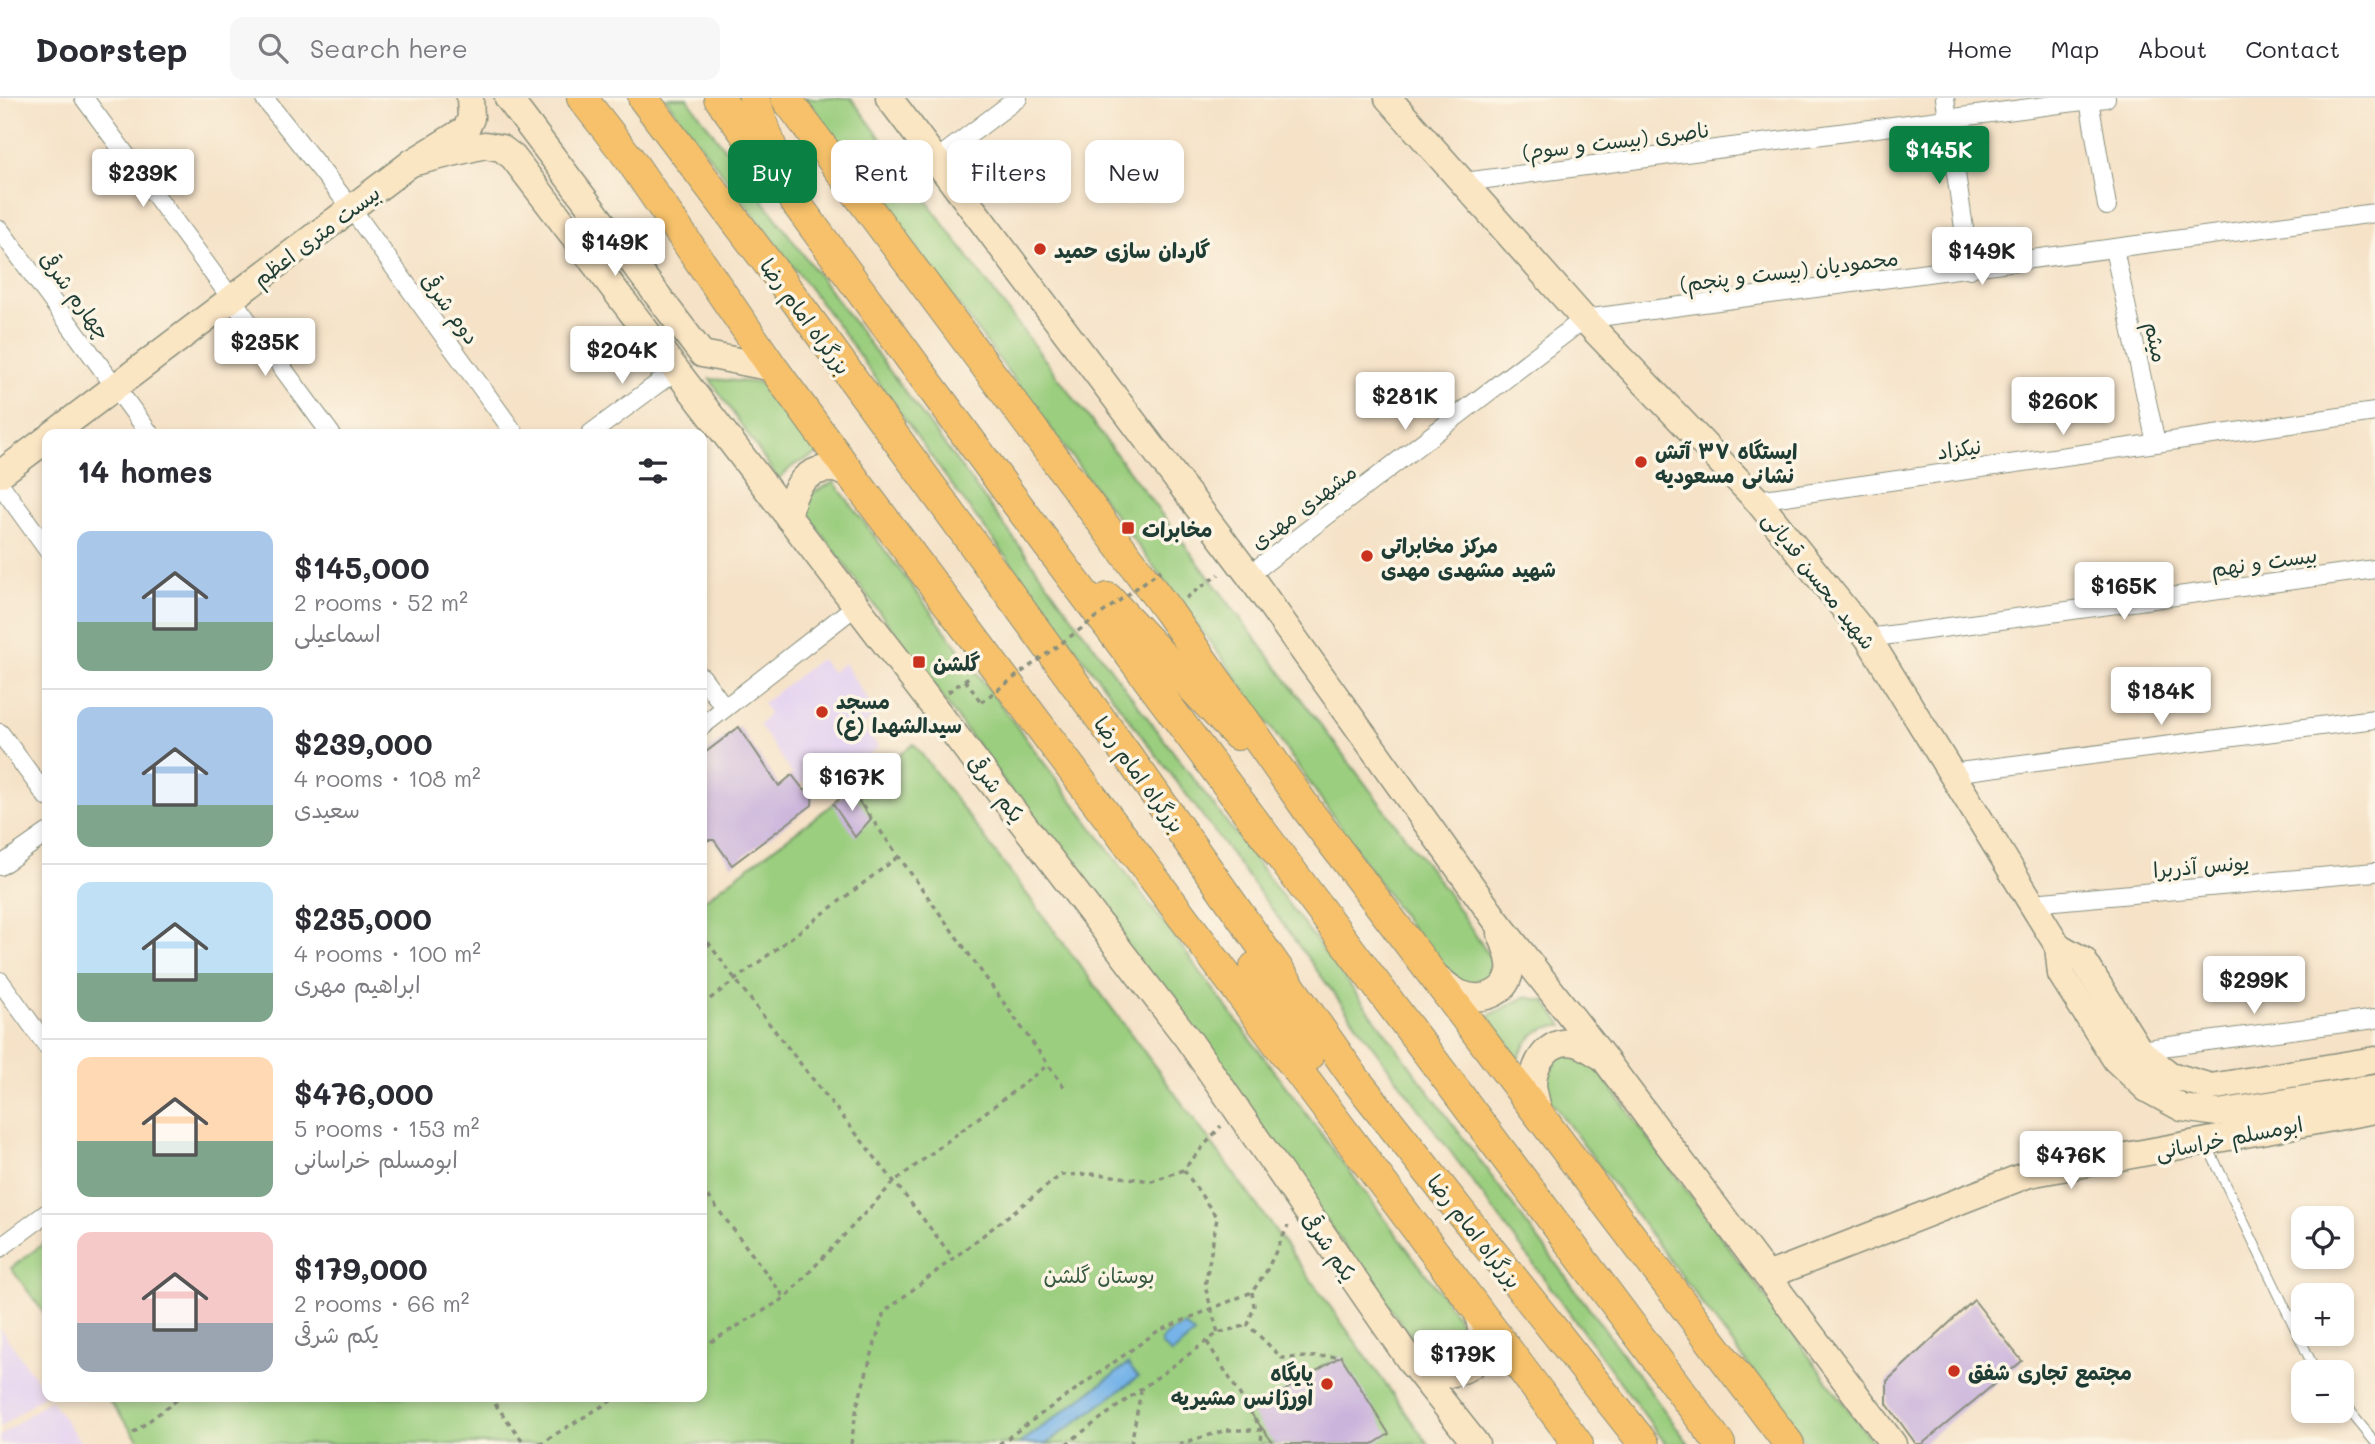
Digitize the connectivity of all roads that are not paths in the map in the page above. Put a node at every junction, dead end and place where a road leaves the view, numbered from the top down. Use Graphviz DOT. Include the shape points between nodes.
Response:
graph roads {
  1 [pos="84,98"];
  2 [pos="264,98"];
  3 [pos="470,98"];
  4 [pos="508,98"];
  5 [pos="582,98"];
  6 [pos="643,98"];
  7 [pos="719,98"];
  8 [pos="754,98"];
  9 [pos="786,98"];
  10 [pos="890,98"];
  11 [pos="1018,98"];
  12 [pos="1388,98"];
  13 [pos="1945,98"];
  14 [pos="2097,99"];
  15 [pos="1948,120"];
  16 [pos="750,140"];
  17 [pos="769,140"];
  18 [pos="936,160"];
  19 [pos="411,163"];
  20 [pos="1464,183"];
  21 [pos="795,203"];
  22 [pos="2107,206"];
  23 [pos="351,208"];
  24 [pos="2375,213"];
  25 [pos="0,230"];
  26 [pos="2114,249"];
  27 [pos="1970,269"];
  28 [pos="231,299"];
  29 [pos="1584,319"];
  30 [pos="773,368"];
  31 [pos="676,370"];
  32 [pos="116,387"];
  33 [pos="2375,412"];
  34 [pos="60,429"];
  35 [pos="146,429"];
  36 [pos="327,429"];
  37 [pos="511,429"];
  38 [pos="597,429"];
  39 [pos="42,443"];
  40 [pos="2156,443"];
  41 [pos="0,474"];
  42 [pos="852,475"];
  43 [pos="0,484"];
  44 [pos="1008,492"];
  45 [pos="1757,500"];
  46 [pos="789,518"];
  47 [pos="42,543"];
  48 [pos="1244,568"];
  49 [pos="2375,569"];
  50 [pos="857,605"];
  51 [pos="1868,638"];
  52 [pos="707,684"];
  53 [pos="725,708"];
  54 [pos="2375,719"];
  55 [pos="707,722"];
  56 [pos="0,733"];
  57 [pos="1951,773"];
  58 [pos="1143,777"];
  59 [pos="42,790"];
  60 [pos="1309,812"];
  61 [pos="42,837"];
  62 [pos="0,866"];
  63 [pos="2375,872"];
  64 [pos="2032,903"];
  65 [pos="1495,919"];
  66 [pos="2058,946"];
  67 [pos="1433,974"];
  68 [pos="0,981"];
  69 [pos="2375,1019"];
  70 [pos="42,1039"];
  71 [pos="2138,1050"];
  72 [pos="1603,1057"];
  73 [pos="2375,1060"];
  74 [pos="2375,1088"];
  75 [pos="2375,1110"];
  76 [pos="1539,1113"];
  77 [pos="2206,1142"];
  78 [pos="1386,1189"];
  79 [pos="42,1216"];
  80 [pos="3,1240"];
  81 [pos="1768,1276"];
  82 [pos="1478,1313"];
  83 [pos="2310,1360"];
  84 [pos="1413,1365"];
  85 [pos="2354,1417"];
  86 [pos="2375,1442"];
  87 [pos="1476,1444"];
  88 [pos="1578,1444"];
  89 [pos="1644,1444"];
  90 [pos="1720,1444"];
  91 [pos="1789,1444"];
  92 [pos="1894,1444"];
  1 -- 28 [label="street"];
  2 -- 23 [label="street, دوم شرقی"];
  3 -- 19 [label="main road" via="471,118 466,129"];
  4 -- 30 [label="main road" via="702,354"];
  5 -- 30 [label="highway" via="629,158"];
  6 -- 58 [label="highway, بزرگراه امام رضا"];
  7 -- 16 [label="highway"];
  8 -- 17 [label="highway"];
  9 -- 60 [label="highway" via="1168,611"];
  10 -- 18 [label="main road"];
  11 -- 18 [label="street"];
  12 -- 20 [label="main road, شهید محسن قدیانی"];
  13 -- 15 [label="street"];
  14 -- 15 [label="street, ناصری (بیست و سوم)"];
  14 -- 22 [label="street"];
  15 -- 20 [label="street, ناصری (بیست و سوم)"];
  15 -- 27 [label="street"];
  18 -- 48 [label="main road"];
  19 -- 23 [label="main road, بیست متری اعظم"];
  19 -- 31 [label="main road, یکم شرقی" via="485,145 501,148 513,157"];
  20 -- 29 [label="main road, شهید محسن قدیانی"];
  21 -- 44 [label="highway"];
  23 -- 28 [label="main road, بیست متری اعظم"];
  23 -- 37 [label="street, دوم شرقی"];
  24 -- 26 [label="street, محمودیان (بیست و پنجم)"];
  25 -- 32 [label="street, چهارم شرقی"];
  26 -- 27 [label="street, محمودیان (بیست و پنجم)"];
  26 -- 40 [label="street, میثم"];
  27 -- 29 [label="street, محمودیان (بیست و پنجم)"];
  28 -- 32 [label="main road, بیست متری اعظم"];
  28 -- 36 [label="street"];
  29 -- 45 [label="main road, شهید محسن قدیانی"];
  29 -- 48 [label="street, مشهدی مهدی"];
  30 -- 42 [label="highway"];
  31 -- 38 [label="street"];
  31 -- 46 [label="main road, یکم شرقی"];
  32 -- 34 [label="main road, بیست متری اعظم"];
  32 -- 35 [label="street, چهارم شرقی"];
  33 -- 40 [label="street, نیکزاد"];
  39 -- 41 [label="main road"];
  40 -- 45 [label="street, نیکزاد"];
  42 -- 46 [label="main road" via="832,469 807,477 797,485"];
  42 -- 78 [label="highway"];
  43 -- 47 [label="street"];
  44 -- 60 [label="highway"];
  44 -- 90 [label="highway"];
  45 -- 51 [label="main road, شهید محسن قدیانی"];
  46 -- 50 [label="main road, یکم شرقی"];
  48 -- 65 [label="main road"];
  49 -- 51 [label="street, بیست و نهم"];
  50 -- 53 [label="street"];
  50 -- 84 [label="main road, یکم شرقی" via="1188,1039"];
  51 -- 57 [label="main road, شهید محسن قدیانی"];
  52 -- 53 [label="street"];
  53 -- 55 [label="street"];
  54 -- 57 [label="street"];
  56 -- 59 [label="street"];
  57 -- 64 [label="main road, شهید محسن قدیانی"];
  58 -- 78 [label="highway"];
  58 -- 89 [label="highway, بزرگراه امام رضا" via="1356,1080"];
  60 -- 67 [label="highway"];
  61 -- 62 [label="street"];
  63 -- 64 [label="street, یونس آذربرا"];
  64 -- 66 [label="main road, شهید محسن قدیانی"];
  65 -- 67 [label="main road" via="1510,971 1503,987 1492,996 1476,999 1459,994"];
  65 -- 72 [label="main road"];
  66 -- 71 [label="main road, شهید محسن قدیانی" via="2082,960"];
  66 -- 74 [label="main road, شهید محسن قدیانی" via="2061,974 2116,1060 2147,1089 2182,1108 2218,1113"];
  67 -- 76 [label="highway"];
  68 -- 70 [label="street"];
  69 -- 71 [label="street"];
  71 -- 73 [label="main road, شهید محسن قدیانی" via="2170,1075 2211,1087"];
  72 -- 76 [label="main road" via="1578,1044 1562,1043 1548,1050 1536,1064"];
  72 -- 81 [label="main road"];
  75 -- 77 [label="main road, ابومسلم خراسانی"];
  76 -- 91 [label="highway"];
  77 -- 81 [label="main road, ابومسلم خراسانی" via="2029,1174"];
  77 -- 83 [label="lane"];
  78 -- 82 [label="highway"];
  79 -- 80 [label="street"];
  81 -- 92 [label="main road"];
  82 -- 84 [label="main road" via="1483,1344 1480,1356 1470,1365 1448,1375 1427,1373"];
  82 -- 88 [label="highway"];
  84 -- 87 [label="main road, یکم شرقی"];
  85 -- 86 [label="lane"];
}
